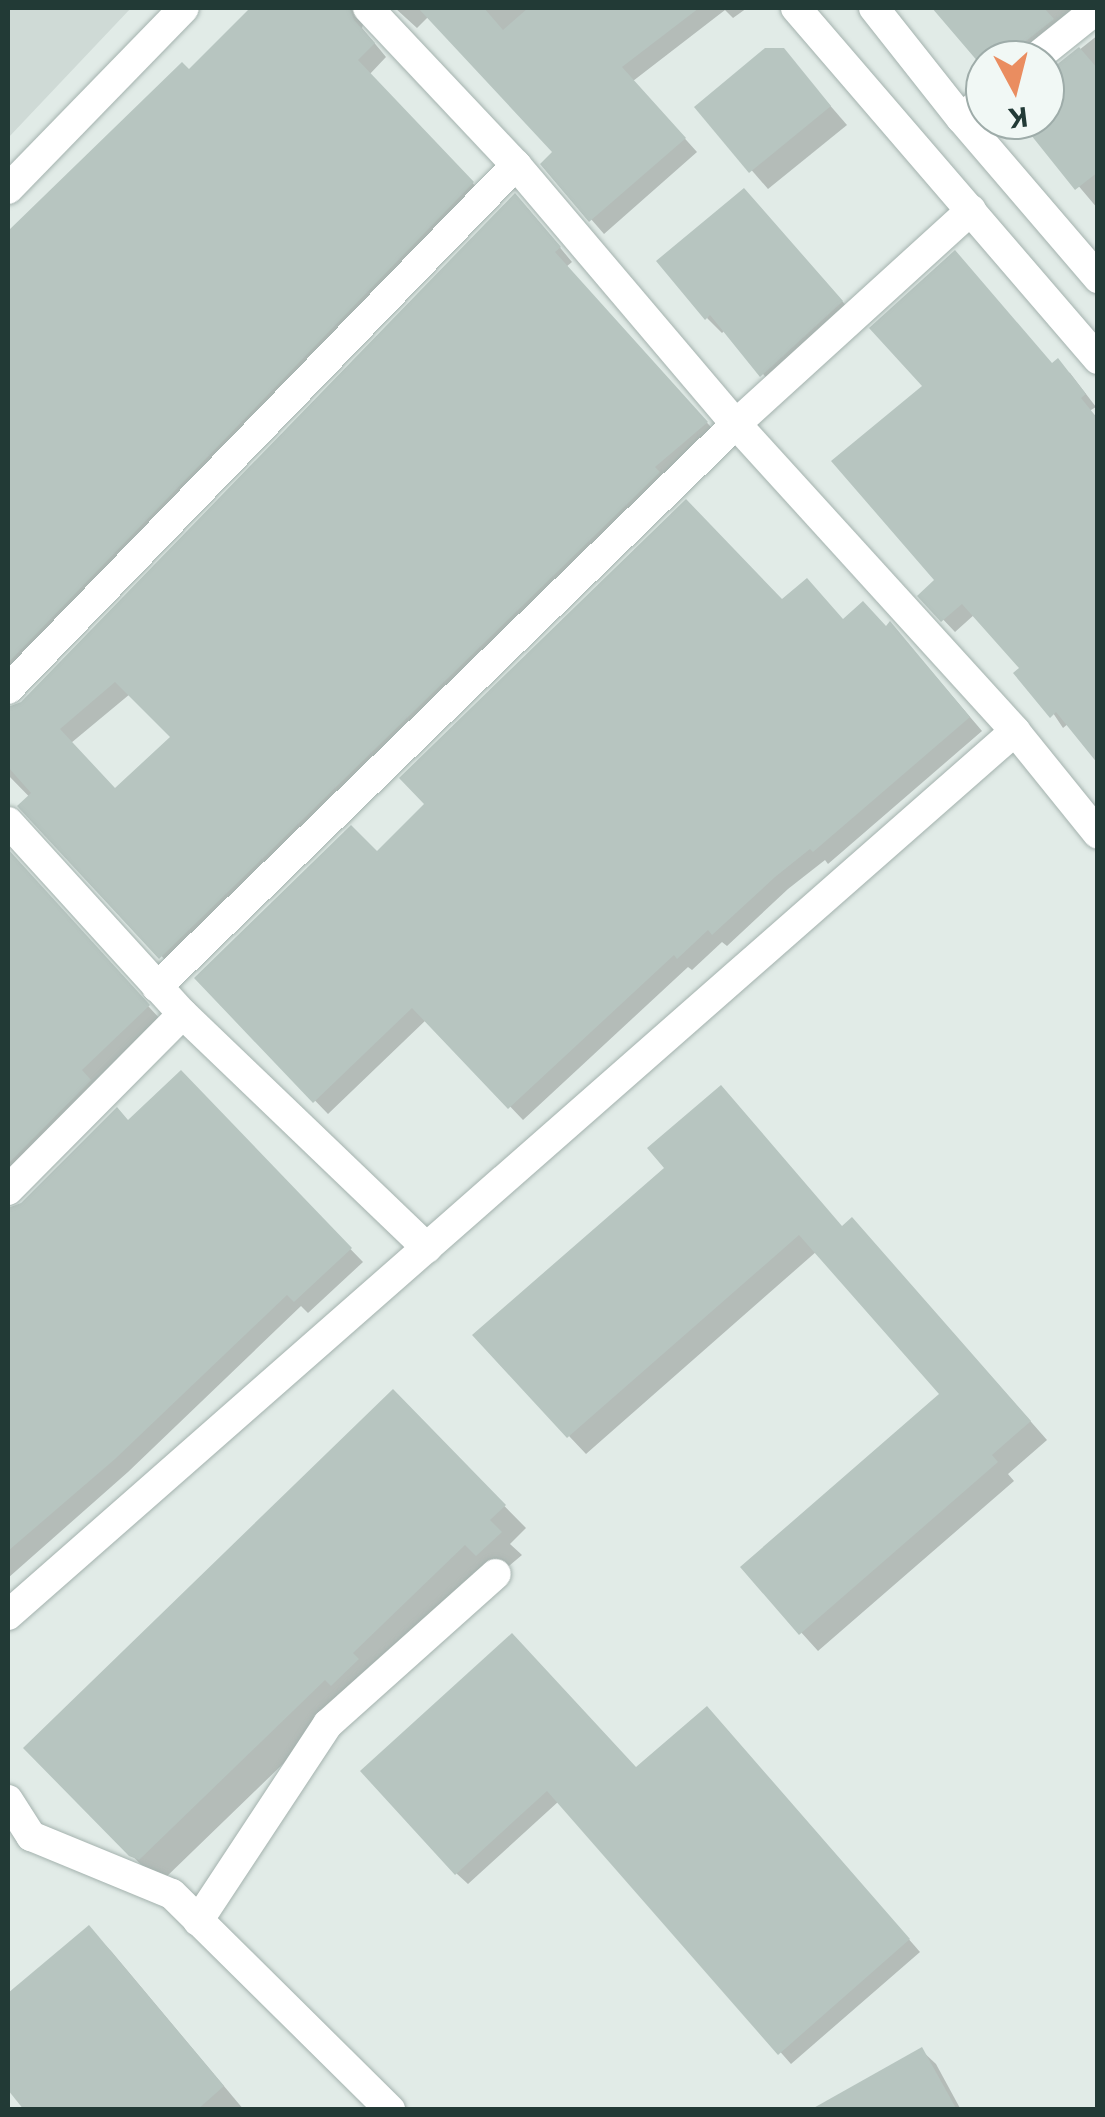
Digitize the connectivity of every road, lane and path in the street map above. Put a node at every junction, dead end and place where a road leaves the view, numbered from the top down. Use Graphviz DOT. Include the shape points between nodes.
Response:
graph roads {
  1 [pos="184,8"];
  2 [pos="368,8"];
  3 [pos="796,8"];
  4 [pos="874,8"];
  5 [pos="1098,8"];
  6 [pos="1058,40"];
  7 [pos="965,115"];
  8 [pos="961,118"];
  9 [pos="516,165"];
  10 [pos="8,188"];
  11 [pos="971,210"];
  12 [pos="1098,278"];
  13 [pos="1098,359"];
  14 [pos="736,424"];
  15 [pos="8,689"];
  16 [pos="1014,731"];
  17 [pos="8,822"];
  18 [pos="1098,834"];
  19 [pos="158,987"];
  20 [pos="183,1014"];
  21 [pos="8,1190"];
  22 [pos="427,1248"];
  23 [pos="496,1574"];
  24 [pos="8,1615"];
  25 [pos="8,1800"];
  26 [pos="198,1920"];
  27 [pos="390,2110"];
  1 -- 10 [label="street"];
  2 -- 9 [label="street"];
  3 -- 11 [label="street"];
  4 -- 8 [label="street"];
  5 -- 6 [label="street"];
  7 -- 8 [label="street"];
  8 -- 12 [label="street"];
  9 -- 14 [label="street"];
  9 -- 15 [label="street"];
  11 -- 13 [label="street"];
  11 -- 14 [label="street"];
  14 -- 16 [label="street"];
  14 -- 19 [label="street"];
  16 -- 18 [label="street"];
  16 -- 22 [label="street"];
  17 -- 19 [label="street"];
  19 -- 20 [label="street"];
  20 -- 21 [label="street"];
  20 -- 22 [label="street"];
  22 -- 24 [label="street"];
  23 -- 26 [label="street" via="328,1724"];
  25 -- 26 [label="street" via="31,1836 172,1894"];
  26 -- 27 [label="street"];
}
